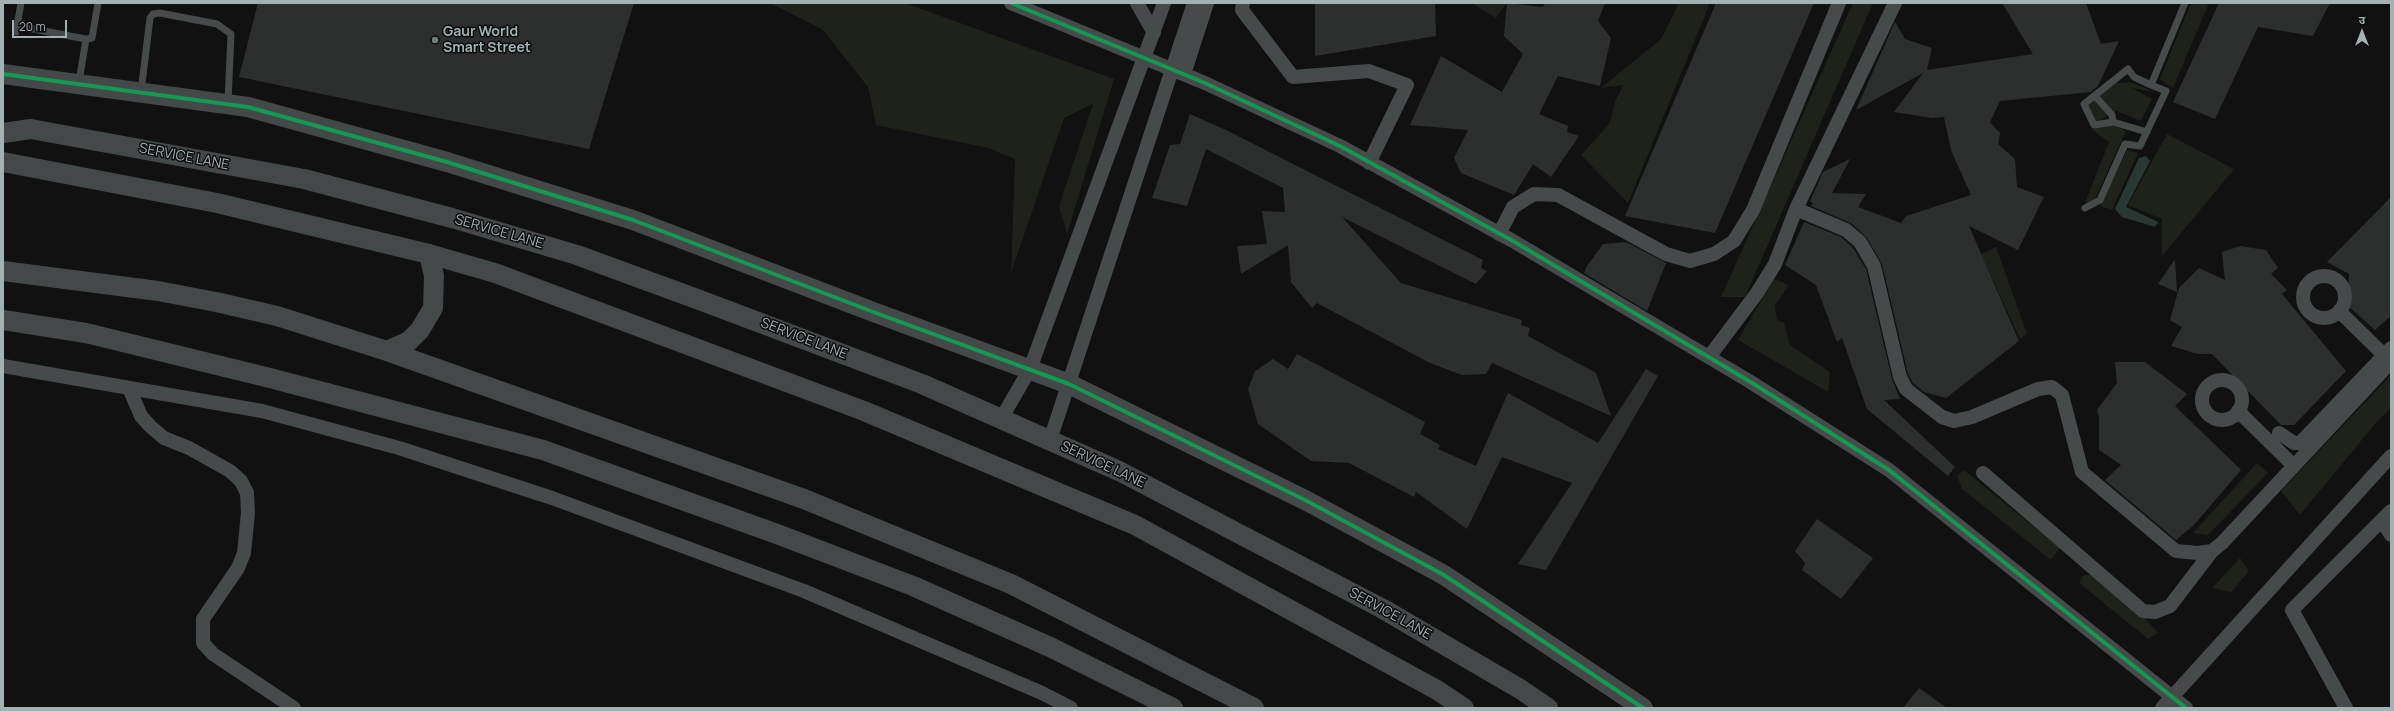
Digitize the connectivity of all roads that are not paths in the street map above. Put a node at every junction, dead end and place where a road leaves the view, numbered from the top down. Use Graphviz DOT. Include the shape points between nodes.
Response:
graph roads {
  1 [pos="21,3"];
  2 [pos="98,3"];
  3 [pos="1011,3"];
  4 [pos="1137,3"];
  5 [pos="1164,3"];
  6 [pos="1194,3"];
  7 [pos="1207,3"];
  8 [pos="1243,3"];
  9 [pos="1839,3"];
  10 [pos="1895,3"];
  11 [pos="2185,3"];
  12 [pos="1154,33"];
  13 [pos="86,39"];
  14 [pos="1145,58"];
  15 [pos="1178,72"];
  16 [pos="3,74"];
  17 [pos="79,84"];
  18 [pos="2151,85"];
  19 [pos="141,92"];
  20 [pos="2095,96"];
  21 [pos="228,105"];
  22 [pos="2113,122"];
  23 [pos="2147,132"];
  24 [pos="3,133"];
  25 [pos="3,162"];
  26 [pos="1369,163"];
  27 [pos="2085,208"];
  28 [pos="1796,209"];
  29 [pos="1499,234"];
  30 [pos="429,254"];
  31 [pos="3,271"];
  32 [pos="2339,311"];
  33 [pos="3,320"];
  34 [pos="387,350"];
  35 [pos="2389,356"];
  36 [pos="1709,357"];
  37 [pos="3,366"];
  38 [pos="1030,369"];
  39 [pos="1069,384"];
  40 [pos="129,388"];
  41 [pos="2238,411"];
  42 [pos="1001,419"];
  43 [pos="2279,433"];
  44 [pos="1050,440"];
  45 [pos="2391,456"];
  46 [pos="2294,466"];
  47 [pos="1983,473"];
  48 [pos="2386,516"];
  49 [pos="2391,535"];
  50 [pos="2212,551"];
  51 [pos="2172,697"];
  52 [pos="294,708"];
  53 [pos="1071,708"];
  54 [pos="1173,708"];
  55 [pos="1254,708"];
  56 [pos="1464,708"];
  57 [pos="1548,708"];
  58 [pos="1644,708"];
  59 [pos="2162,708"];
  60 [pos="2186,708"];
  61 [pos="2346,708"];
  1 -- 13 [label="lane" via="16,29"];
  2 -- 13 [label="lane" via="94,35"];
  3 -- 14 [label="street"];
  4 -- 12 [label="street"];
  5 -- 12 [label="street"];
  6 -- 15 [label="street"];
  7 -- 15 [label="street"];
  8 -- 26 [label="street" via="1242,10 1293,77 1369,71 1407,85"];
  9 -- 29 [label="street" via="1753,210 1734,241 1714,254 1690,261 1666,254 1558,195 1534,194 1513,207"];
  10 -- 28 [label="street"];
  11 -- 18 [label="lane"];
  12 -- 14 [label="street"];
  13 -- 17 [label="lane"];
  14 -- 15 [label="street"];
  14 -- 38 [label="street"];
  15 -- 26 [label="street" via="1340,146"];
  15 -- 39 [label="street"];
  16 -- 17 [label="street"];
  17 -- 19 [label="street"];
  18 -- 20 [label="lane" via="2134,77 2128,68"];
  18 -- 23 [label="lane" via="2166,91"];
  19 -- 21 [label="street"];
  19 -- 21 [label="lane" via="150,18 153,14 160,13 217,24 231,34"];
  20 -- 22 [label="lane" via="2112,115"];
  20 -- 22 [label="lane" via="2084,104 2094,125"];
  21 -- 38 [label="street" via="292,118 633,220"];
  22 -- 23 [label="lane"];
  23 -- 27 [label="lane" via="2140,146 2125,144 2100,200"];
  24 -- 42 [label="street, SERVICE LANE" via="32,129 304,179 452,218 577,255 922,384"];
  25 -- 30 [label="street" via="217,203"];
  26 -- 29 [label="street"];
  28 -- 36 [label="street" via="1775,264 1757,293"];
  28 -- 50 [label="street" via="1846,230 1860,242 1874,266 1900,377 1906,389 1942,417 1954,421 1972,417 2038,389 2052,387 2062,395 2082,472 2176,551"];
  29 -- 36 [label="street"];
  30 -- 34 [label="street" via="434,276 433,308 420,330 408,341"];
  30 -- 56 [label="street" via="495,273 856,408 1135,525 1438,690"];
  31 -- 34 [label="street" via="158,291 216,302 277,316"];
  32 -- 35 [label="street"];
  33 -- 54 [label="street" via="86,333 270,378 543,450 770,531 913,586 1050,647"];
  34 -- 55 [label="street" via="804,499 1011,584"];
  35 -- 43 [label="street" via="2300,443 2294,443"];
  35 -- 46 [label="street"];
  36 -- 51 [label="street" via="1889,470"];
  37 -- 40 [label="street"];
  38 -- 39 [label="street"];
  38 -- 42 [label="street"];
  39 -- 44 [label="street"];
  39 -- 58 [label="street" via="1307,501 1444,575"];
  40 -- 52 [label="street" via="141,416 150,427 164,438 189,448 230,472 241,482 246,493 248,513 244,553 238,568 203,619 203,643 213,654"];
  40 -- 53 [label="street" via="269,413 399,448 552,498 804,591 1042,693"];
  41 -- 46 [label="street"];
  42 -- 44 [label="street, SERVICE LANE"];
  44 -- 57 [label="street, SERVICE LANE" via="1119,471 1383,608"];
  45 -- 51 [label="street"];
  46 -- 50 [label="street"];
  47 -- 50 [label="street" via="2143,611 2155,612 2170,606"];
  48 -- 49 [label="street"];
  48 -- 61 [label="street" via="2292,610"];
  51 -- 59 [label="street"];
  51 -- 60 [label="street"];
}
